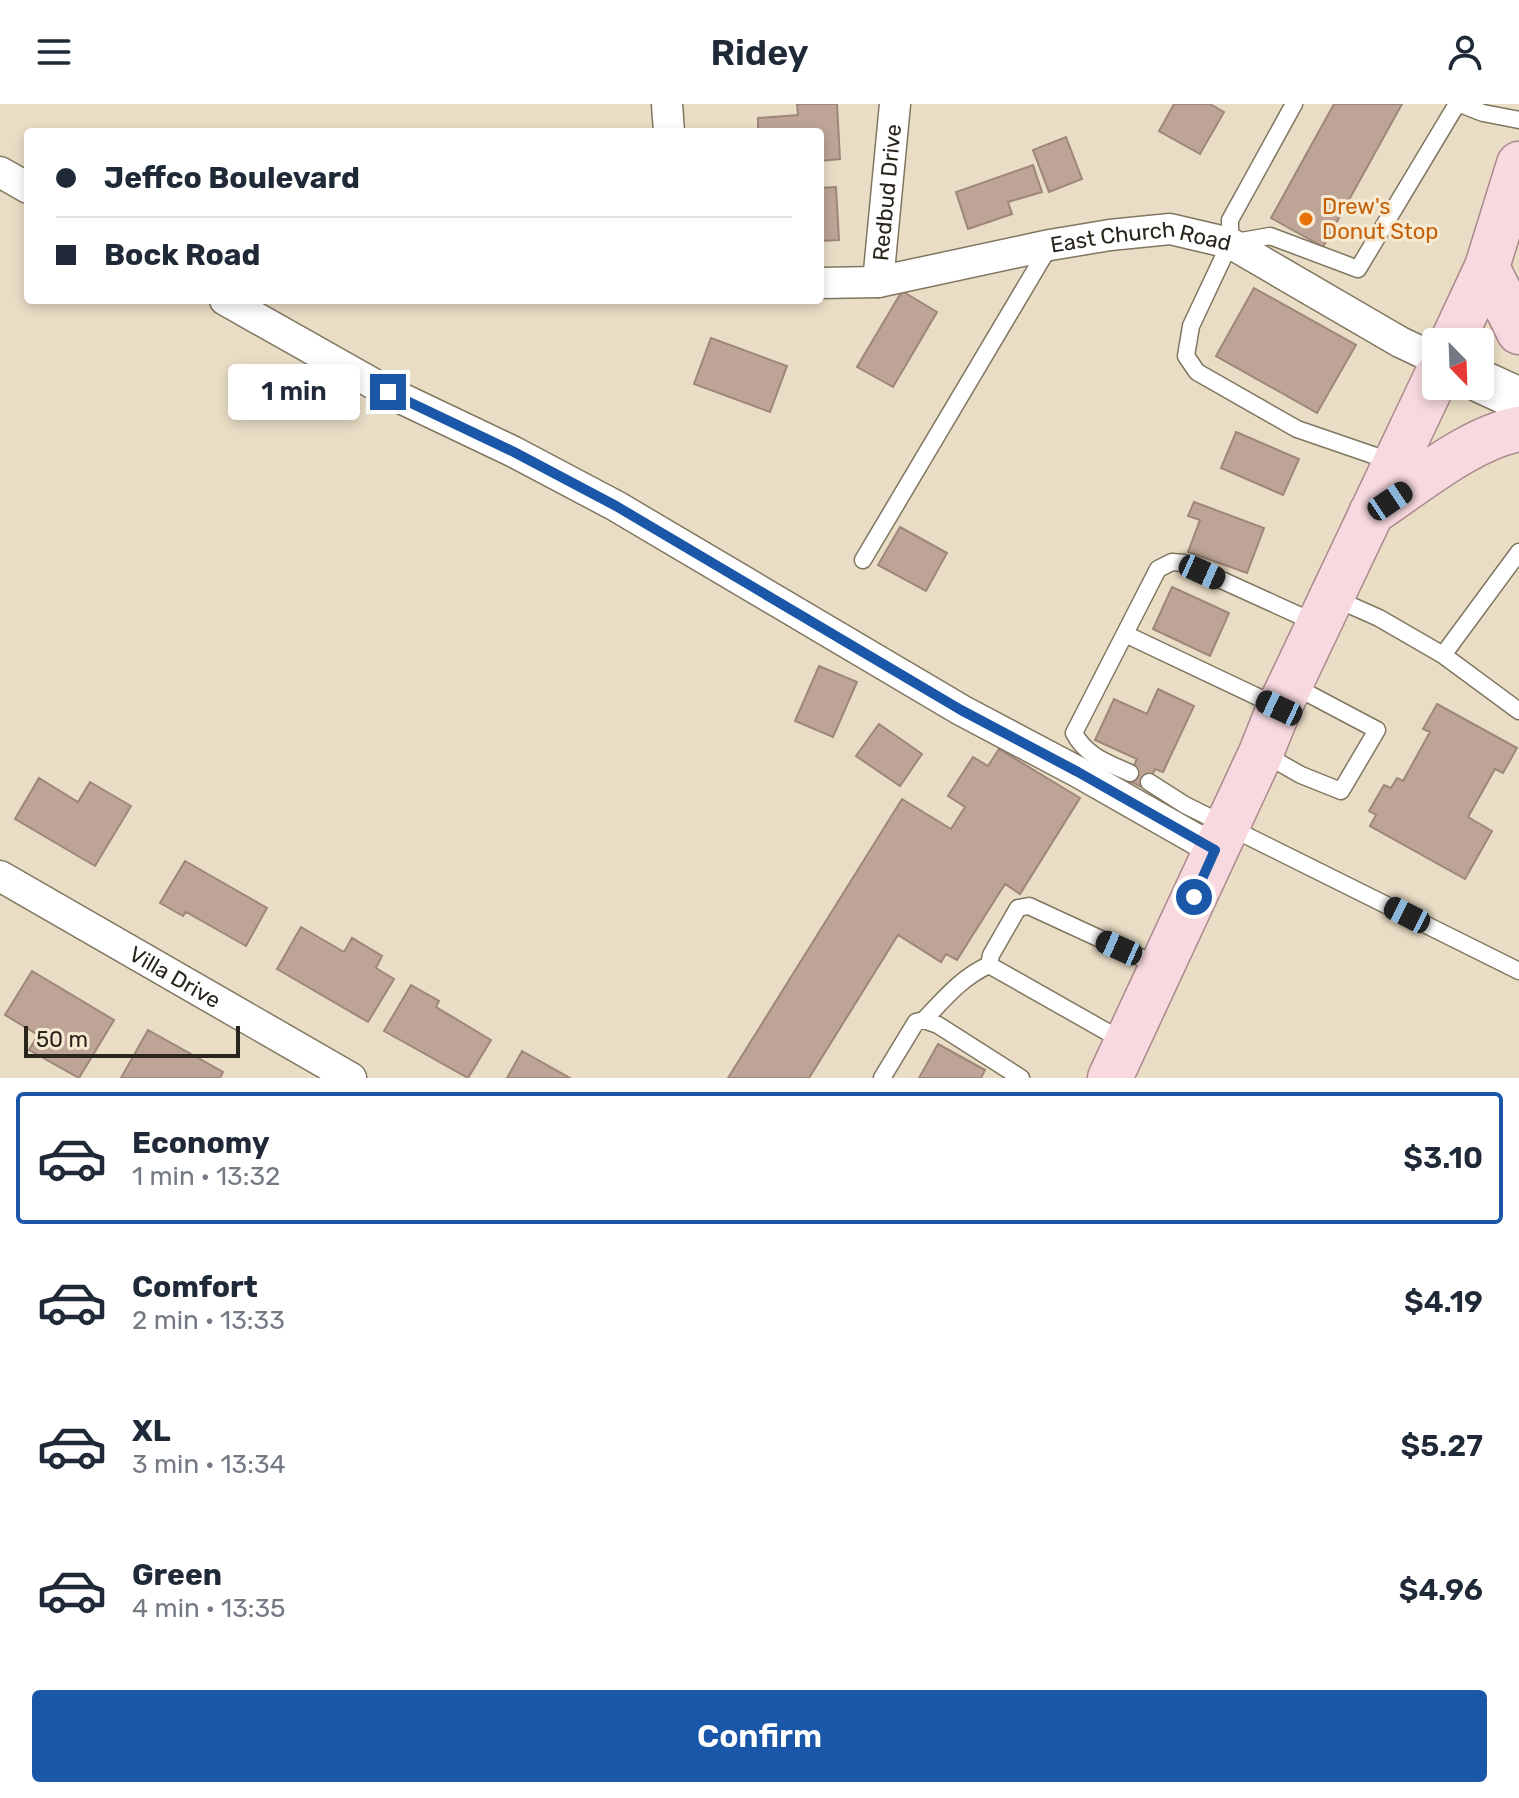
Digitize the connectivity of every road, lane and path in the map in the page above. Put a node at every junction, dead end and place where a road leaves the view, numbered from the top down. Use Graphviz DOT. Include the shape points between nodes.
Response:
graph roads {
  1 [pos="667,104"];
  2 [pos="895,104"];
  3 [pos="1294,104"];
  4 [pos="1458,104"];
  5 [pos="1519,120"];
  6 [pos="669,128"];
  7 [pos="1519,164"];
  8 [pos="0,172"];
  9 [pos="24,186"];
  10 [pos="1230,243"];
  11 [pos="1050,245"];
  12 [pos="1487,267"];
  13 [pos="878,282"];
  14 [pos="824,283"];
  15 [pos="232,304"];
  16 [pos="1459,328"];
  17 [pos="1519,332"];
  18 [pos="1422,352"];
  19 [pos="1494,387"];
  20 [pos="1519,399"];
  21 [pos="1425,400"];
  22 [pos="1519,429"];
  23 [pos="1394,463"];
  24 [pos="1369,514"];
  25 [pos="1519,552"];
  26 [pos="863,560"];
  27 [pos="1327,611"];
  28 [pos="1125,634"];
  29 [pos="1443,655"];
  30 [pos="1285,696"];
  31 [pos="1519,711"];
  32 [pos="1261,753"];
  33 [pos="1130,773"];
  34 [pos="1149,782"];
  35 [pos="1221,838"];
  36 [pos="0,876"];
  37 [pos="989,965"];
  38 [pos="1161,967"];
  39 [pos="1519,971"];
  40 [pos="924,1020"];
  41 [pos="1118,1060"];
  42 [pos="351,1078"];
  43 [pos="882,1078"];
  44 [pos="1021,1078"];
  1 -- 6 [label="street"];
  2 -- 13 [label="street, Redbud Drive"];
  3 -- 10 [label="lane" via="1230,220"];
  4 -- 5 [label="lane"];
  4 -- 10 [label="lane" via="1358,269 1270,236"];
  7 -- 12 [label="main road"];
  8 -- 9 [label="street"];
  10 -- 11 [label="street, East Church Road" via="1170,229"];
  10 -- 18 [label="street, East Church Road"];
  10 -- 23 [label="lane" via="1191,326 1186,356 1197,372 1297,429"];
  11 -- 13 [label="street, East Church Road"];
  11 -- 26 [label="lane"];
  12 -- 16 [label="main road"];
  12 -- 17 [label="main road"];
  13 -- 14 [label="street, East Church Road"];
  15 -- 35 [label="street" via="388,392 616,506 961,710"];
  19 -- 20 [label="main road"];
  21 -- 23 [label="main road"];
  22 -- 24 [label="main road" via="1474,444"];
  23 -- 24 [label="main road"];
  24 -- 27 [label="main road"];
  25 -- 29 [label="lane"];
  27 -- 28 [label="lane" via="1172,562 1158,569"];
  27 -- 29 [label="lane" via="1379,618"];
  27 -- 30 [label="main road"];
  28 -- 30 [label="lane"];
  28 -- 33 [label="lane" via="1074,733 1097,759"];
  29 -- 31 [label="lane"];
  30 -- 32 [label="main road"];
  30 -- 32 [label="lane" via="1377,730 1341,791"];
  32 -- 35 [label="main road"];
  34 -- 35 [label="lane"];
  35 -- 38 [label="main road"];
  35 -- 39 [label="lane"];
  36 -- 42 [label="street, Villa Drive"];
  37 -- 38 [label="lane" via="1018,908 1029,906"];
  37 -- 40 [label="lane" via="974,971"];
  37 -- 41 [label="lane"];
  38 -- 41 [label="main road"];
  40 -- 43 [label="lane" via="916,1022"];
  40 -- 44 [label="lane"];
}
